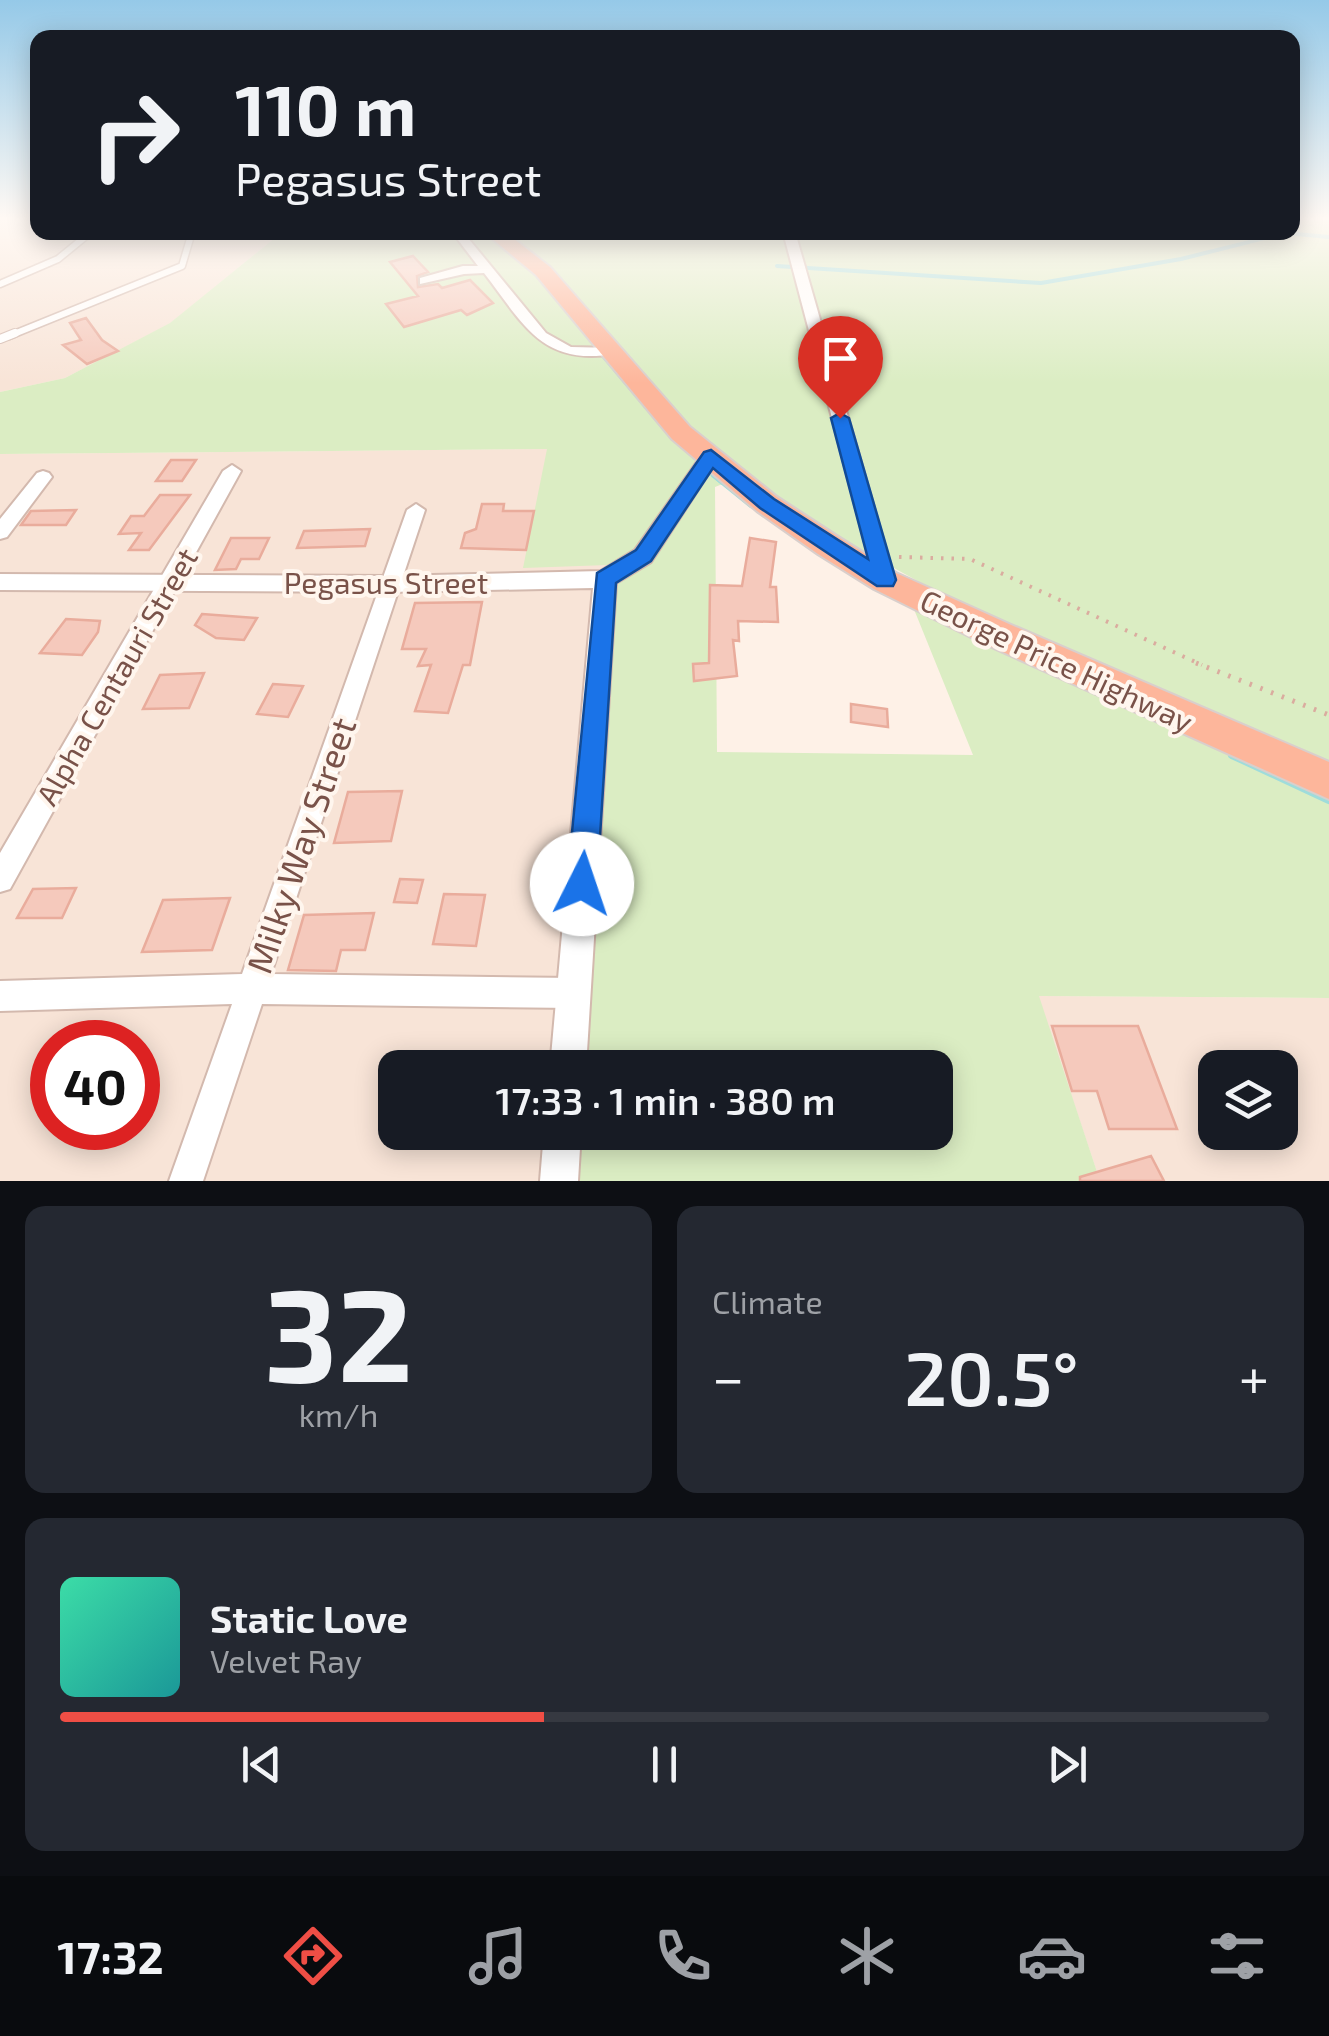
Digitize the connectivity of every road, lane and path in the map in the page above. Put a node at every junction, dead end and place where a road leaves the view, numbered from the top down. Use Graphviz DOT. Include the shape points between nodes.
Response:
graph roads {
  1 [pos="27,272"];
  2 [pos="167,272"];
  3 [pos="456,272"];
  4 [pos="491,272"];
  5 [pos="544,272"];
  6 [pos="799,272"];
  7 [pos="424,282"];
  8 [pos="0,284"];
  9 [pos="0,338"];
  10 [pos="609,350"];
  11 [pos="711,456"];
  12 [pos="232,471"];
  13 [pos="43,476"];
  14 [pos="416,510"];
  15 [pos="0,532"];
  16 [pos="882,569"];
  17 [pos="605,579"];
  18 [pos="171,580"];
  19 [pos="0,582"];
  20 [pos="388,584"];
  21 [pos="1329,714"];
  22 [pos="1329,781"];
  23 [pos="0,880"];
  24 [pos="251,989"];
  25 [pos="574,993"];
  26 [pos="0,996"];
  27 [pos="569,1050"];
  28 [pos="562,1150"];
  29 [pos="186,1181"];
  30 [pos="559,1181"];
  1 -- 8 [label="lane"];
  2 -- 9 [label="lane"];
  3 -- 7 [label="street"];
  4 -- 10 [label="street" via="541,336 568,351"];
  5 -- 10 [label="highway, George Price Highway"];
  6 -- 16 [label="street"];
  10 -- 11 [label="highway, George Price Highway" via="681,433"];
  11 -- 16 [label="highway, George Price Highway" via="767,504"];
  11 -- 17 [label="street" via="644,556"];
  12 -- 18 [label="street, Alpha Centauri Street"];
  13 -- 15 [label="street"];
  14 -- 20 [label="street, Milky Way Street"];
  16 -- 21 [label="path" via="970,559 1163,650"];
  16 -- 22 [label="highway, George Price Highway"];
  17 -- 20 [label="street, Pegasus Street"];
  17 -- 25 [label="street"];
  18 -- 19 [label="street, Pegasus Street"];
  18 -- 20 [label="street, Pegasus Street"];
  18 -- 23 [label="street, Alpha Centauri Street"];
  20 -- 24 [label="street, Milky Way Street"];
  24 -- 25 [label="street"];
  24 -- 26 [label="street"];
  24 -- 29 [label="street, Milky Way Street"];
  25 -- 27 [label="street"];
  28 -- 30 [label="street"];
}
